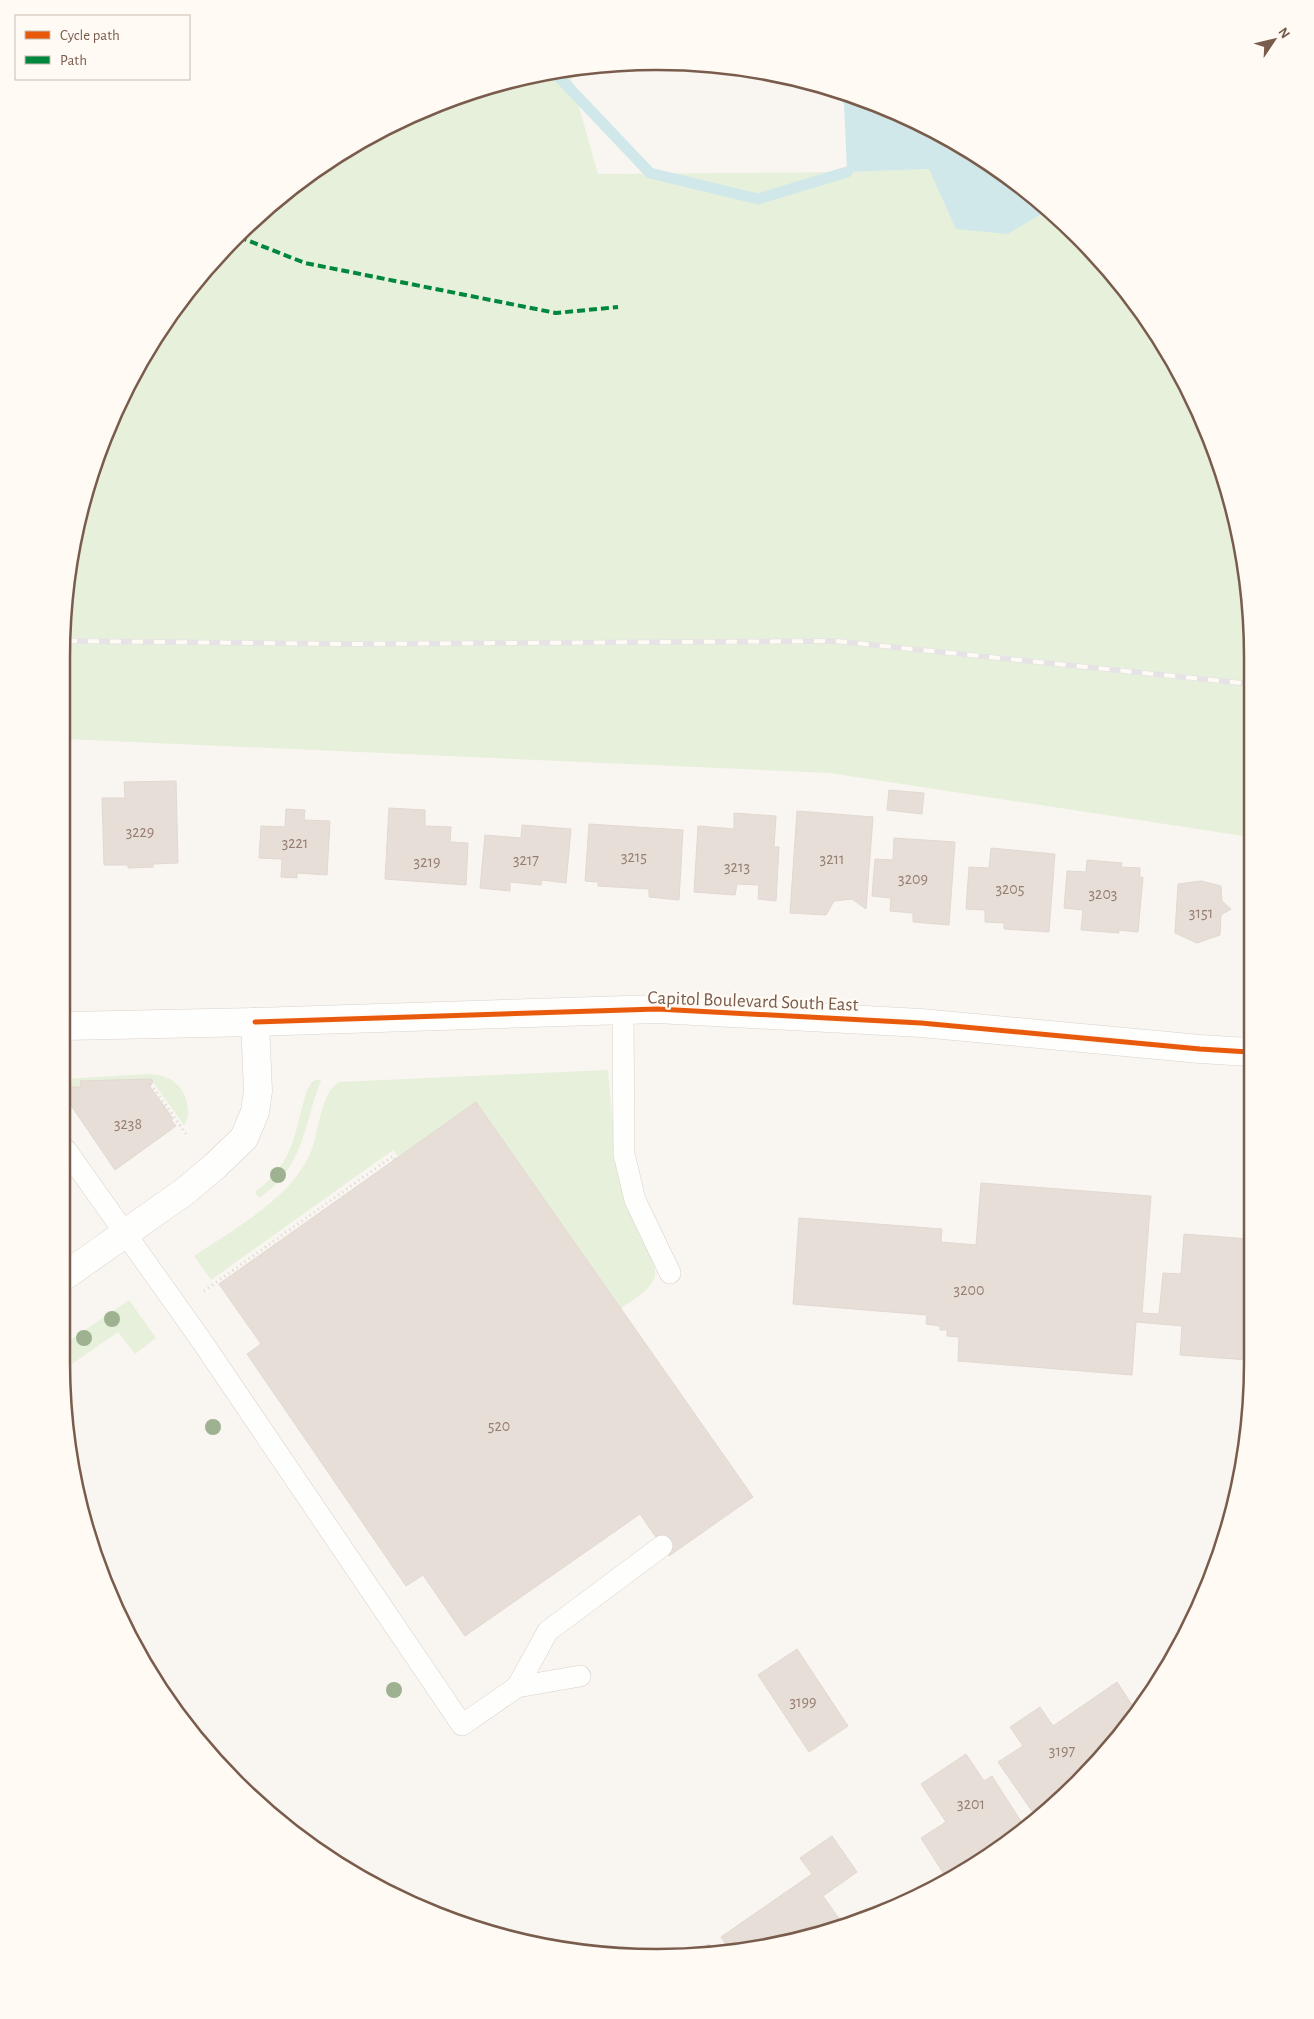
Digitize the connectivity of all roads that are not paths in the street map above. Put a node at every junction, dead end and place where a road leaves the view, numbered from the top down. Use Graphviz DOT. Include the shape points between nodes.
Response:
graph roads {
  1 [pos="623,1010"];
  2 [pos="255,1022"];
  3 [pos="70,1026"];
  4 [pos="1244,1052"];
  5 [pos="70,1156"];
  6 [pos="125,1234"];
  7 [pos="70,1272"];
  8 [pos="670,1273"];
  9 [pos="662,1546"];
  10 [pos="580,1676"];
  11 [pos="517,1687"];
  1 -- 2 [label="main road, Capitol Boulevard South East"];
  1 -- 4 [label="main road, Capitol Boulevard South East" via="921,1023"];
  1 -- 8 [label="lane" via="624,1154 635,1200"];
  2 -- 3 [label="main road, Capitol Boulevard South East"];
  2 -- 6 [label="main road" via="258,1092 255,1112 244,1138 184,1192"];
  5 -- 6 [label="lane"];
  6 -- 7 [label="main road"];
  6 -- 11 [label="lane" via="201,1340 462,1725"];
  9 -- 11 [label="lane" via="548,1631"];
  10 -- 11 [label="lane"];
}
